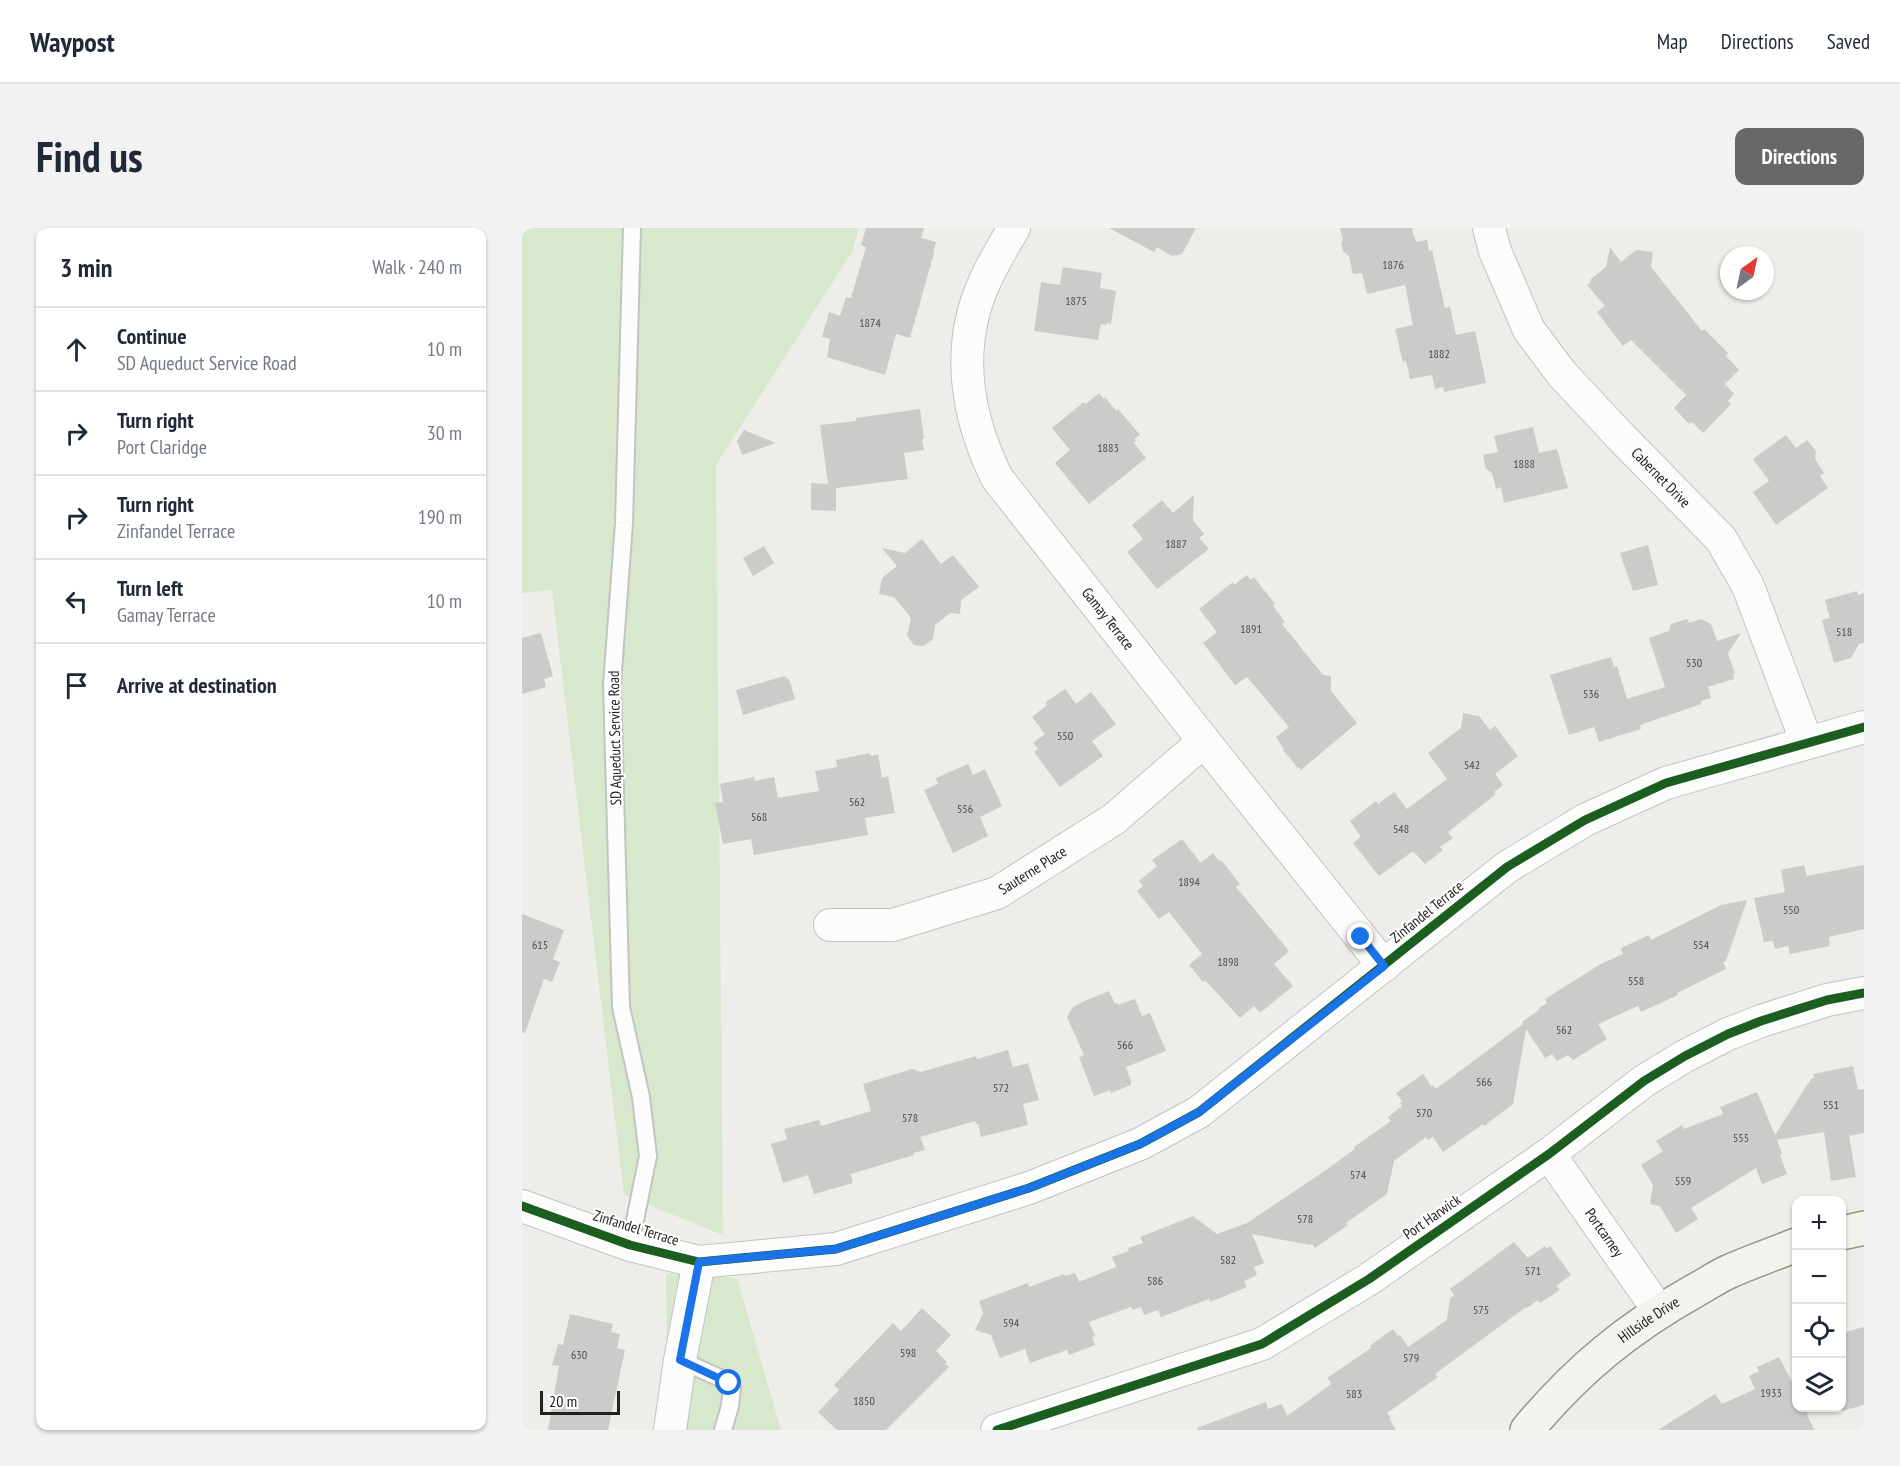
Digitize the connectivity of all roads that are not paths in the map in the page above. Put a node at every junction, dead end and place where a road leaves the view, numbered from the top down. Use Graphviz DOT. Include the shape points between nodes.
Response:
graph roads {
  1 [pos="632,228"];
  2 [pos="1014,228"];
  3 [pos="1489,228"];
  4 [pos="1864,727"];
  5 [pos="1204,741"];
  6 [pos="1807,743"];
  7 [pos="830,925"];
  8 [pos="1384,966"];
  9 [pos="1864,993"];
  10 [pos="1549,1154"];
  11 [pos="522,1206"];
  12 [pos="1864,1228"];
  13 [pos="1846,1232"];
  14 [pos="630,1245"];
  15 [pos="1792,1247"];
  16 [pos="699,1262"];
  17 [pos="1659,1311"];
  18 [pos="680,1360"];
  19 [pos="670,1430"];
  20 [pos="723,1430"];
  21 [pos="997,1430"];
  22 [pos="1527,1430"];
  1 -- 14 [label="lane, SD Aqueduct Service Road" via="624,523 612,685 621,1007 641,1097 648,1156"];
  2 -- 5 [label="street, Gamay Terrace" via="985,280 968,343 969,399 984,452 997,478"];
  3 -- 6 [label="street, Cabernet Drive" via="1529,330 1562,374 1721,539 1748,586"];
  4 -- 6 [label="street, Zinfandel Terrace"];
  5 -- 7 [label="street, Sauterne Place" via="1114,819 997,893 893,925"];
  5 -- 8 [label="street, Gamay Terrace"];
  6 -- 8 [label="street, Zinfandel Terrace" via="1666,783 1585,820 1507,867"];
  8 -- 16 [label="street, Zinfandel Terrace" via="1199,1112 1140,1144 1029,1188 836,1249"];
  9 -- 10 [label="street, Port Harwick" via="1827,1000 1728,1034 1644,1081"];
  10 -- 17 [label="street, Portcarney"];
  10 -- 21 [label="street, Port Harwick" via="1355,1288 1262,1344"];
  11 -- 14 [label="street, Zinfandel Terrace"];
  12 -- 13 [label="street"];
  14 -- 16 [label="street, Zinfandel Terrace"];
  15 -- 17 [label="street, Hillside Drive" via="1727,1272"];
  16 -- 18 [label="street"];
  17 -- 22 [label="street, Hillside Drive" via="1581,1372"];
  18 -- 19 [label="street"];
  18 -- 20 [label="lane" via="729,1383 730,1406"];
}
